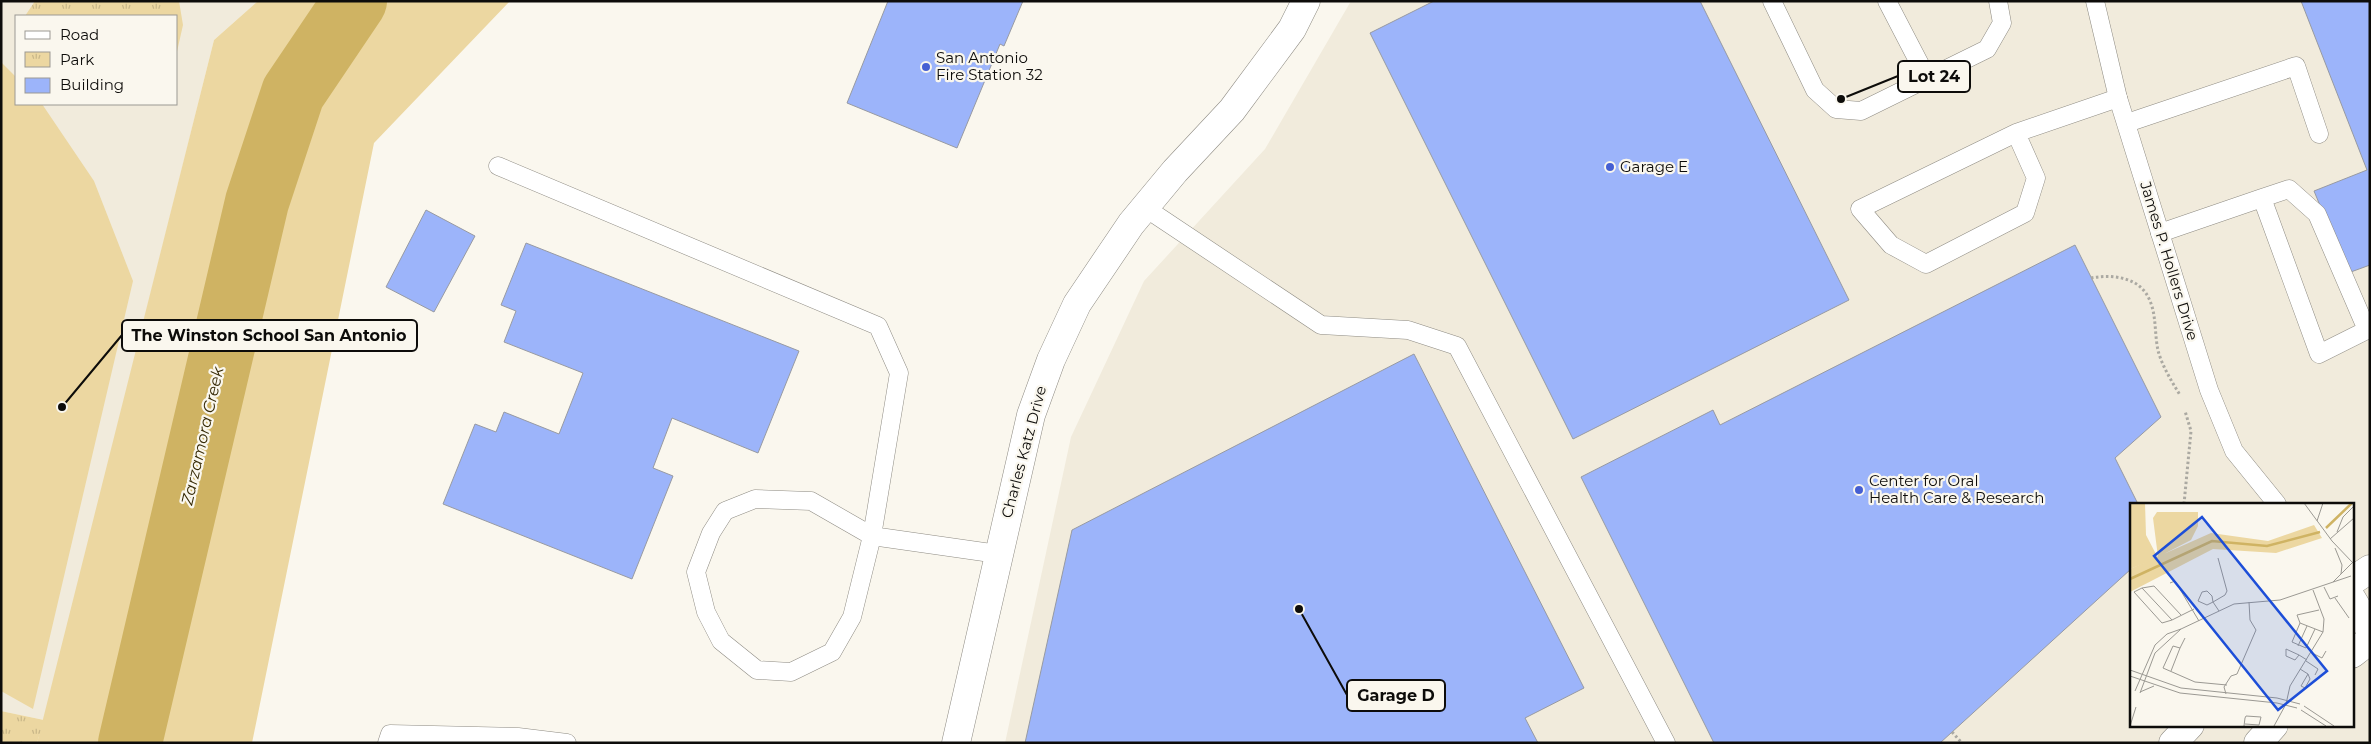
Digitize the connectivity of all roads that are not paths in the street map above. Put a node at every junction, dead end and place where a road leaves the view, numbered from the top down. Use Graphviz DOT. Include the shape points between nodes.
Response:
graph roads {
  1 [pos="1306,1"];
  2 [pos="1772,1"];
  3 [pos="1887,1"];
  4 [pos="1998,1"];
  5 [pos="2095,1"];
  6 [pos="1927,78"];
  7 [pos="2118,98"];
  8 [pos="2126,123"];
  9 [pos="2016,133"];
  10 [pos="2319,134"];
  11 [pos="498,166"];
  12 [pos="2262,198"];
  13 [pos="1144,207"];
  14 [pos="2160,233"];
  15 [pos="2277,503"];
  16 [pos="872,536"];
  17 [pos="998,554"];
  18 [pos="2370,569"];
  19 [pos="2354,580"];
  20 [pos="2354,602"];
  21 [pos="2370,630"];
  22 [pos="2370,640"];
  23 [pos="2354,652"];
  24 [pos="2189,726"];
  25 [pos="2273,726"];
  26 [pos="387,743"];
  27 [pos="567,743"];
  28 [pos="956,743"];
  29 [pos="1666,743"];
  30 [pos="2173,743"];
  31 [pos="2258,743"];
  1 -- 13 [label="street, Charles Katz Drive" via="1292,29 1232,110"];
  2 -- 6 [label="lane" via="1814,90 1836,109 1861,111"];
  3 -- 6 [label="lane"];
  4 -- 6 [label="lane" via="2002,23 1987,50"];
  5 -- 7 [label="lane, James P. Hollers Drive"];
  7 -- 8 [label="lane, James P. Hollers Drive"];
  7 -- 9 [label="lane"];
  8 -- 10 [label="lane" via="2296,66"];
  8 -- 14 [label="lane, James P. Hollers Drive"];
  9 -- 9 [label="lane" via="1860,209 1892,245 1926,264 2025,213 2036,178"];
  11 -- 16 [label="lane" via="878,326 899,373"];
  12 -- 12 [label="lane" via="2319,354 2367,330 2317,214 2289,189"];
  12 -- 14 [label="lane"];
  13 -- 17 [label="street, Charles Katz Drive" via="1077,304 1051,360 1031,415"];
  13 -- 29 [label="lane" via="1321,325 1408,330 1457,346"];
  14 -- 15 [label="lane, James P. Hollers Drive" via="2209,390 2234,451"];
  16 -- 16 [label="lane" via="811,501 755,499 725,511 696,572 706,612 721,641 757,670 791,672 832,652 852,617"];
  16 -- 17 [label="lane"];
  17 -- 28 [label="street, Charles Katz Drive"];
  18 -- 19 [label="street"];
  20 -- 21 [label="street"];
  22 -- 23 [label="street"];
  24 -- 30 [label="street"];
  25 -- 31 [label="street"];
  26 -- 27 [label="lane" via="390,734 518,737"];
}
